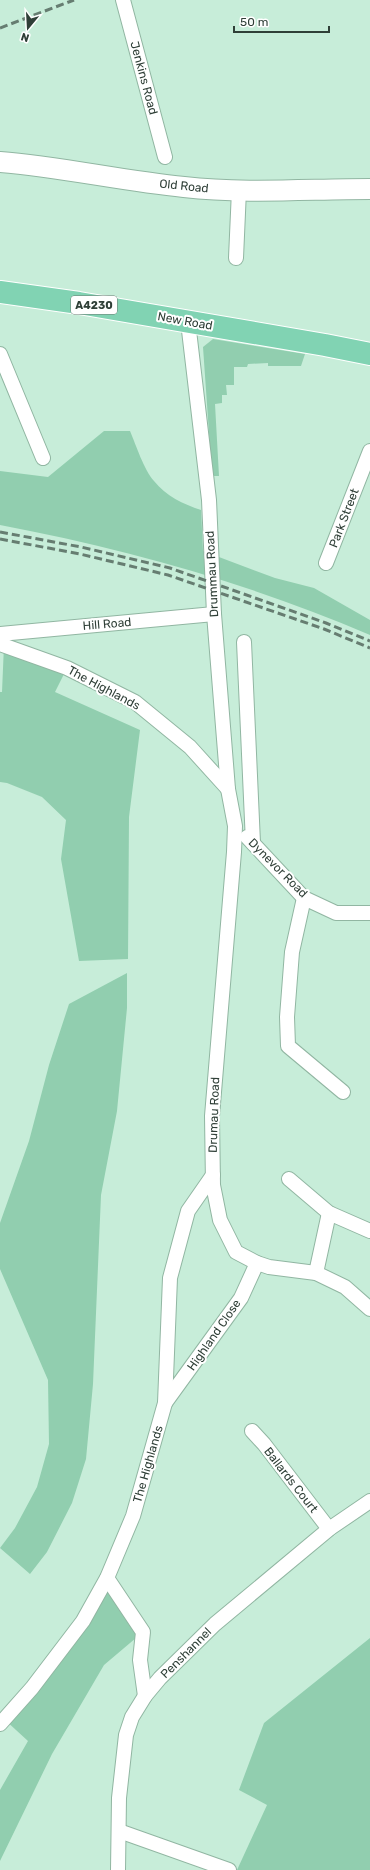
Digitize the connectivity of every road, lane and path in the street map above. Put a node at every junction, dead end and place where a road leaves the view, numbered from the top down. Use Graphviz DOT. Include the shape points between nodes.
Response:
graph roads {
  1 [pos="123,0"];
  2 [pos="165,157"];
  3 [pos="0,162"];
  4 [pos="370,189"];
  5 [pos="238,190"];
  6 [pos="236,258"];
  7 [pos="0,292"];
  8 [pos="188,322"];
  9 [pos="0,354"];
  10 [pos="370,354"];
  11 [pos="370,451"];
  12 [pos="44,458"];
  13 [pos="326,563"];
  14 [pos="214,614"];
  15 [pos="0,634"];
  16 [pos="244,642"];
  17 [pos="0,644"];
  18 [pos="228,789"];
  19 [pos="235,826"];
  20 [pos="253,843"];
  21 [pos="304,898"];
  22 [pos="370,913"];
  23 [pos="343,1092"];
  24 [pos="213,1175"];
  25 [pos="288,1179"];
  26 [pos="329,1213"];
  27 [pos="370,1231"];
  28 [pos="257,1263"];
  29 [pos="316,1273"];
  30 [pos="370,1309"];
  31 [pos="165,1403"];
  32 [pos="252,1431"];
  33 [pos="370,1501"];
  34 [pos="329,1529"];
  35 [pos="107,1578"];
  36 [pos="145,1696"];
  37 [pos="0,1724"];
  38 [pos="119,1831"];
  39 [pos="118,1870"];
  40 [pos="229,1870"];
  1 -- 2 [label="street, Jenkins Road"];
  3 -- 5 [label="main road, Old Road" via="37,165 184,188"];
  4 -- 5 [label="main road, Old Road"];
  5 -- 6 [label="street"];
  7 -- 8 [label="main road, New Road / A4230"];
  8 -- 10 [label="main road, New Road / A4230"];
  8 -- 14 [label="street, Drummau Road" via="209,500"];
  9 -- 12 [label="street"];
  11 -- 13 [label="street, Park Street"];
  14 -- 15 [label="street, Hill Road"];
  14 -- 18 [label="street, Drummau Road"];
  16 -- 20 [label="street"];
  17 -- 18 [label="street, The Highlands" via="67,668 135,702 190,747"];
  18 -- 19 [label="street, Drummau Road"];
  19 -- 20 [label="street, Dynevor Road"];
  19 -- 24 [label="street, Drumau Road" via="212,1116"];
  20 -- 21 [label="street, Dynevor Road"];
  21 -- 22 [label="street, Dynevor Road" via="336,913"];
  21 -- 23 [label="street" via="292,952 287,1017 288,1046"];
  24 -- 28 [label="street, Drumau Road" via="220,1220 236,1252"];
  24 -- 31 [label="street, The Highlands" via="188,1211 170,1278"];
  25 -- 26 [label="street"];
  26 -- 27 [label="street"];
  26 -- 29 [label="street"];
  28 -- 29 [label="street, Drumau Road" via="284,1270"];
  28 -- 31 [label="street, Highland Close" via="241,1298"];
  29 -- 30 [label="street, Drumau Road" via="345,1287"];
  31 -- 35 [label="street, The Highlands" via="134,1516"];
  32 -- 34 [label="street, Ballards Court"];
  33 -- 34 [label="street, Penshannel"];
  34 -- 36 [label="street, Penshannel" via="215,1624"];
  35 -- 36 [label="street" via="143,1632 140,1660"];
  35 -- 37 [label="street, The Highlands" via="83,1622 32,1688"];
  36 -- 38 [label="street, Penshannel" via="132,1717 126,1735"];
  38 -- 39 [label="street, Penshannel"];
  38 -- 40 [label="street"];
}
